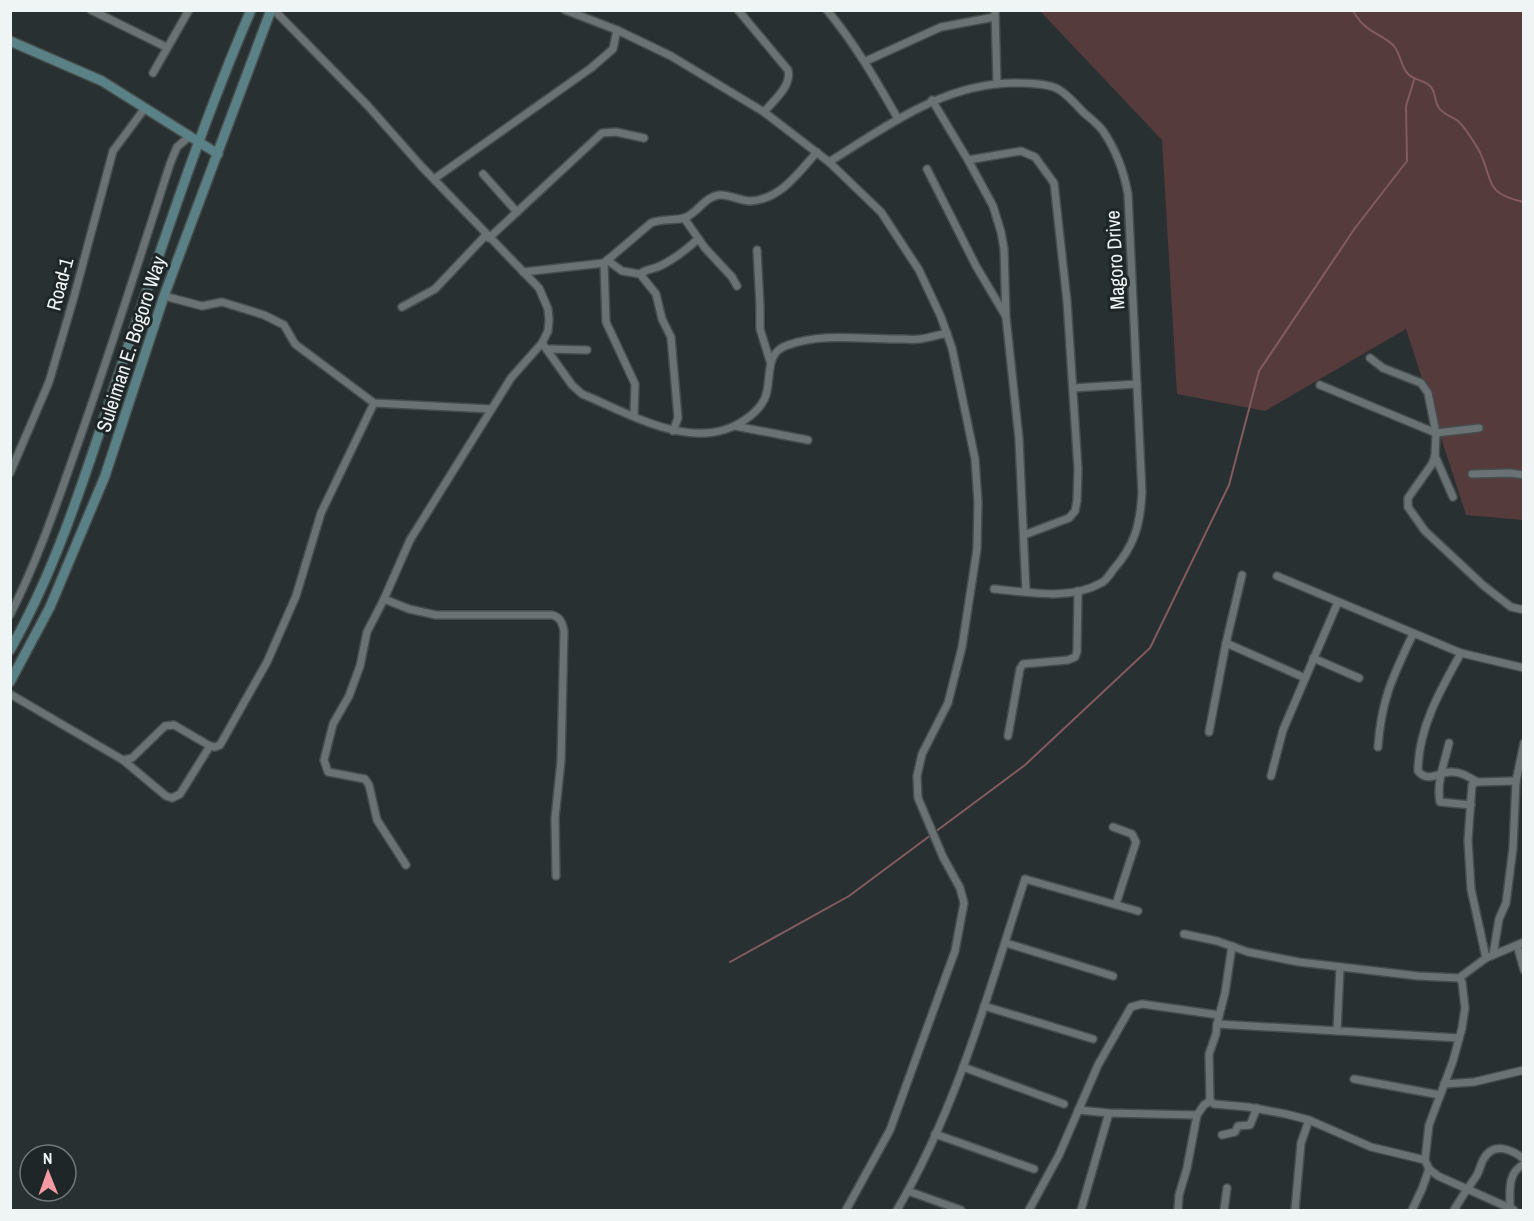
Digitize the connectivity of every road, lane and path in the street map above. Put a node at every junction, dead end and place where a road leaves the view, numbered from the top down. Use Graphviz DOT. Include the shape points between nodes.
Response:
graph roads {
  1 [pos="91,10"];
  2 [pos="189,10"];
  3 [pos="251,10"];
  4 [pos="272,10"];
  5 [pos="565,10"];
  6 [pos="738,10"];
  7 [pos="826,10"];
  8 [pos="995,14"];
  9 [pos="617,30"];
  10 [pos="10,41"];
  11 [pos="166,47"];
  12 [pos="866,62"];
  13 [pos="153,74"];
  14 [pos="997,84"];
  15 [pos="932,100"];
  16 [pos="145,108"];
  17 [pos="764,112"];
  18 [pos="898,119"];
  19 [pos="644,138"];
  20 [pos="194,139"];
  21 [pos="817,152"];
  22 [pos="218,154"];
  23 [pos="968,160"];
  24 [pos="829,162"];
  25 [pos="927,169"];
  26 [pos="483,174"];
  27 [pos="434,179"];
  28 [pos="517,212"];
  29 [pos="684,218"];
  30 [pos="488,236"];
  31 [pos="698,239"];
  32 [pos="757,250"];
  33 [pos="605,261"];
  34 [pos="523,272"];
  35 [pos="640,274"];
  36 [pos="737,286"];
  37 [pos="164,296"];
  38 [pos="402,307"];
  39 [pos="1006,317"];
  40 [pos="947,333"];
  41 [pos="544,346"];
  42 [pos="587,350"];
  43 [pos="1370,358"];
  44 [pos="770,361"];
  45 [pos="1137,384"];
  46 [pos="1320,385"];
  47 [pos="1073,388"];
  48 [pos="374,403"];
  49 [pos="491,410"];
  50 [pos="757,410"];
  51 [pos="634,416"];
  52 [pos="735,426"];
  53 [pos="1479,428"];
  54 [pos="756,430"];
  55 [pos="673,431"];
  56 [pos="1436,433"];
  57 [pos="808,440"];
  58 [pos="1435,456"];
  59 [pos="10,473"];
  60 [pos="1472,474"];
  61 [pos="1524,475"];
  62 [pos="1453,496"];
  63 [pos="1023,535"];
  64 [pos="1242,575"];
  65 [pos="1277,576"];
  66 [pos="994,589"];
  67 [pos="1078,591"];
  68 [pos="1026,592"];
  69 [pos="384,599"];
  70 [pos="1338,603"];
  71 [pos="1524,610"];
  72 [pos="10,615"];
  73 [pos="1413,634"];
  74 [pos="1226,643"];
  75 [pos="10,650"];
  76 [pos="1461,653"];
  77 [pos="1313,658"];
  78 [pos="1524,668"];
  79 [pos="1305,678"];
  80 [pos="1359,678"];
  81 [pos="10,682"];
  82 [pos="10,694"];
  83 [pos="1209,732"];
  84 [pos="1008,736"];
  85 [pos="1449,743"];
  86 [pos="1524,743"];
  87 [pos="210,746"];
  88 [pos="1378,747"];
  89 [pos="132,758"];
  90 [pos="123,760"];
  91 [pos="132,767"];
  92 [pos="1521,773"];
  93 [pos="1442,774"];
  94 [pos="1272,776"];
  95 [pos="1516,781"];
  96 [pos="1477,782"];
  97 [pos="1471,805"];
  98 [pos="1113,827"];
  99 [pos="1524,847"];
  100 [pos="1513,848"];
  101 [pos="406,865"];
  102 [pos="556,876"];
  103 [pos="1116,904"];
  104 [pos="1138,910"];
  105 [pos="1184,934"];
  106 [pos="1006,943"];
  107 [pos="1520,944"];
  108 [pos="1232,946"];
  109 [pos="1490,956"];
  110 [pos="1340,967"];
  111 [pos="1524,970"];
  112 [pos="1113,976"];
  113 [pos="1459,978"];
  114 [pos="984,1005"];
  115 [pos="1219,1015"];
  116 [pos="1217,1024"];
  117 [pos="1337,1031"];
  118 [pos="1459,1038"];
  119 [pos="1093,1039"];
  120 [pos="963,1067"];
  121 [pos="1524,1070"];
  122 [pos="1354,1080"];
  123 [pos="1444,1084"];
  124 [pos="1440,1095"];
  125 [pos="1210,1101"];
  126 [pos="1064,1104"];
  127 [pos="1257,1108"];
  128 [pos="1078,1110"];
  129 [pos="1109,1113"];
  130 [pos="1197,1115"];
  131 [pos="1309,1120"];
  132 [pos="935,1134"];
  133 [pos="1222,1135"];
  134 [pos="1524,1159"];
  135 [pos="1425,1160"];
  136 [pos="1524,1164"];
  137 [pos="1034,1169"];
  138 [pos="1428,1169"];
  139 [pos="1227,1188"];
  140 [pos="1466,1188"];
  141 [pos="908,1191"];
  142 [pos="1512,1209"];
  143 [pos="846,1210"];
  144 [pos="897,1210"];
  145 [pos="961,1210"];
  146 [pos="1029,1210"];
  147 [pos="1081,1210"];
  148 [pos="1178,1210"];
  149 [pos="1224,1210"];
  150 [pos="1295,1210"];
  151 [pos="1412,1210"];
  152 [pos="1454,1210"];
  1 -- 11 [label="street"];
  2 -- 11 [label="street"];
  3 -- 20 [label="street, Suleiman E. Bogoro Way"];
  4 -- 22 [label="street, Suleiman E. Bogoro Way"];
  4 -- 27 [label="street"];
  5 -- 9 [label="street"];
  6 -- 17 [label="street" via="788,70 787,85"];
  7 -- 12 [label="street"];
  8 -- 12 [label="street" via="941,27"];
  8 -- 14 [label="street"];
  9 -- 17 [label="street" via="671,56"];
  9 -- 27 [label="street" via="613,49 596,65"];
  10 -- 16 [label="street" via="89,74"];
  11 -- 13 [label="street"];
  12 -- 18 [label="street"];
  14 -- 15 [label="street, Magoro Drive"];
  14 -- 45 [label="street, Magoro Drive" via="1028,83 1065,93 1103,131 1123,168 1128,194"];
  15 -- 18 [label="street, Magoro Drive"];
  15 -- 23 [label="street"];
  16 -- 20 [label="street"];
  16 -- 59 [label="street, Road-1" via="113,151 49,382"];
  17 -- 21 [label="street"];
  18 -- 24 [label="street, Magoro Drive"];
  19 -- 28 [label="street" via="616,132 602,134"];
  20 -- 22 [label="street"];
  20 -- 72 [label="street" via="177,147 170,164 54,514"];
  20 -- 75 [label="street, Suleiman E. Bogoro Way" via="72,514 39,595"];
  21 -- 24 [label="street"];
  21 -- 29 [label="street" via="782,190 748,201 712,197"];
  22 -- 37 [label="street, Suleiman E. Bogoro Way"];
  23 -- 39 [label="street" via="999,225 1004,249"];
  23 -- 47 [label="street" via="1021,151 1035,157 1054,183"];
  24 -- 40 [label="street" via="880,212 919,270"];
  25 -- 39 [label="street"];
  26 -- 28 [label="street"];
  27 -- 30 [label="street"];
  28 -- 30 [label="street"];
  29 -- 31 [label="street"];
  29 -- 33 [label="street" via="651,223"];
  30 -- 34 [label="street"];
  30 -- 38 [label="street" via="435,289"];
  31 -- 35 [label="street" via="671,261"];
  31 -- 36 [label="street"];
  32 -- 44 [label="street" via="760,329"];
  33 -- 34 [label="street"];
  33 -- 35 [label="street" via="622,271"];
  33 -- 51 [label="street" via="606,322 635,384"];
  34 -- 41 [label="street" via="539,288 548,309"];
  35 -- 55 [label="street" via="656,294 671,337 678,417"];
  37 -- 48 [label="street" via="202,306 222,302 284,325 295,344"];
  37 -- 81 [label="street, Suleiman E. Bogoro Way" via="105,476 50,607"];
  39 -- 63 [label="street" via="1019,439"];
  40 -- 44 [label="street" via="919,339 824,338 789,344 775,352"];
  40 -- 143 [label="street" via="975,459 977,549 962,648 948,703 922,754 917,776 918,798 964,903 955,951 890,1130"];
  41 -- 42 [label="street"];
  41 -- 49 [label="street" via="515,373"];
  41 -- 51 [label="street" via="576,390"];
  43 -- 56 [label="street" via="1427,388"];
  44 -- 50 [label="street" via="767,393"];
  45 -- 47 [label="street"];
  45 -- 67 [label="street, Magoro Drive" via="1142,493 1135,538 1102,583"];
  46 -- 56 [label="street"];
  47 -- 63 [label="street" via="1078,469 1075,511 1069,518"];
  48 -- 49 [label="street"];
  48 -- 87 [label="street" via="321,513 296,596 267,662 220,745"];
  49 -- 69 [label="street" via="410,540"];
  50 -- 52 [label="street"];
  50 -- 54 [label="street"];
  51 -- 55 [label="street"];
  52 -- 54 [label="street"];
  52 -- 55 [label="street" via="706,433"];
  53 -- 56 [label="street"];
  54 -- 57 [label="street"];
  56 -- 58 [label="street"];
  58 -- 62 [label="street"];
  58 -- 71 [label="street" via="1408,498 1408,507 1425,531 1484,586 1511,607"];
  60 -- 61 [label="street"];
  63 -- 68 [label="street"];
  64 -- 74 [label="street"];
  65 -- 70 [label="street"];
  66 -- 68 [label="street, Magoro Drive"];
  67 -- 68 [label="street, Magoro Drive"];
  67 -- 84 [label="street" via="1076,657 1023,664"];
  69 -- 101 [label="street" via="367,632 360,666 333,724 324,760 328,772 365,779 369,784 377,820"];
  69 -- 102 [label="street" via="436,615 552,615 561,621 564,631"];
  70 -- 73 [label="street"];
  70 -- 77 [label="street"];
  73 -- 76 [label="street"];
  73 -- 88 [label="street" via="1390,681"];
  74 -- 79 [label="street"];
  74 -- 83 [label="street"];
  76 -- 78 [label="street"];
  76 -- 93 [label="street" via="1438,694 1422,739 1418,771 1425,777"];
  77 -- 79 [label="street"];
  77 -- 80 [label="street"];
  79 -- 94 [label="street" via="1283,730"];
  82 -- 90 [label="street"];
  85 -- 93 [label="street"];
  86 -- 92 [label="street"];
  87 -- 89 [label="street" via="169,725"];
  87 -- 91 [label="street" via="177,797 166,796"];
  89 -- 90 [label="street"];
  89 -- 91 [label="street"];
  90 -- 91 [label="street"];
  92 -- 95 [label="street"];
  93 -- 96 [label="street" via="1457,772"];
  93 -- 97 [label="street" via="1440,802"];
  95 -- 96 [label="street"];
  95 -- 100 [label="street"];
  96 -- 97 [label="street" via="1472,785"];
  97 -- 109 [label="street" via="1471,889"];
  98 -- 103 [label="street" via="1132,834 1136,842"];
  99 -- 100 [label="street"];
  100 -- 109 [label="street" via="1506,903"];
  103 -- 104 [label="street"];
  103 -- 106 [label="street" via="1025,879"];
  105 -- 108 [label="street"];
  106 -- 112 [label="street"];
  106 -- 114 [label="street"];
  107 -- 109 [label="street"];
  107 -- 111 [label="street"];
  108 -- 110 [label="street" via="1275,958"];
  108 -- 115 [label="street"];
  109 -- 113 [label="street"];
  110 -- 113 [label="street"];
  110 -- 117 [label="street"];
  113 -- 118 [label="street" via="1465,1008"];
  114 -- 119 [label="street"];
  114 -- 120 [label="street"];
  115 -- 116 [label="street"];
  115 -- 128 [label="street" via="1142,1004 1131,1007"];
  116 -- 117 [label="street"];
  116 -- 125 [label="street" via="1209,1058"];
  117 -- 118 [label="street"];
  118 -- 123 [label="street"];
  120 -- 126 [label="street"];
  120 -- 132 [label="street"];
  121 -- 123 [label="street" via="1474,1082"];
  122 -- 124 [label="street"];
  123 -- 124 [label="street"];
  124 -- 135 [label="street" via="1429,1125"];
  125 -- 127 [label="street"];
  125 -- 130 [label="street"];
  127 -- 131 [label="street"];
  127 -- 133 [label="street" via="1251,1125 1238,1126 1235,1132"];
  128 -- 129 [label="street"];
  128 -- 146 [label="street"];
  129 -- 130 [label="street"];
  129 -- 147 [label="street"];
  130 -- 148 [label="street"];
  131 -- 135 [label="street" via="1371,1147"];
  131 -- 150 [label="street" via="1301,1143"];
  132 -- 137 [label="street"];
  132 -- 141 [label="street"];
  134 -- 140 [label="street" via="1513,1150 1498,1148 1484,1158"];
  135 -- 138 [label="street"];
  136 -- 142 [label="street" via="1515,1170 1510,1181"];
  138 -- 140 [label="street"];
  138 -- 151 [label="street"];
  139 -- 149 [label="street"];
  140 -- 142 [label="street"];
  140 -- 152 [label="street"];
  141 -- 144 [label="street"];
  141 -- 145 [label="street"];
}
